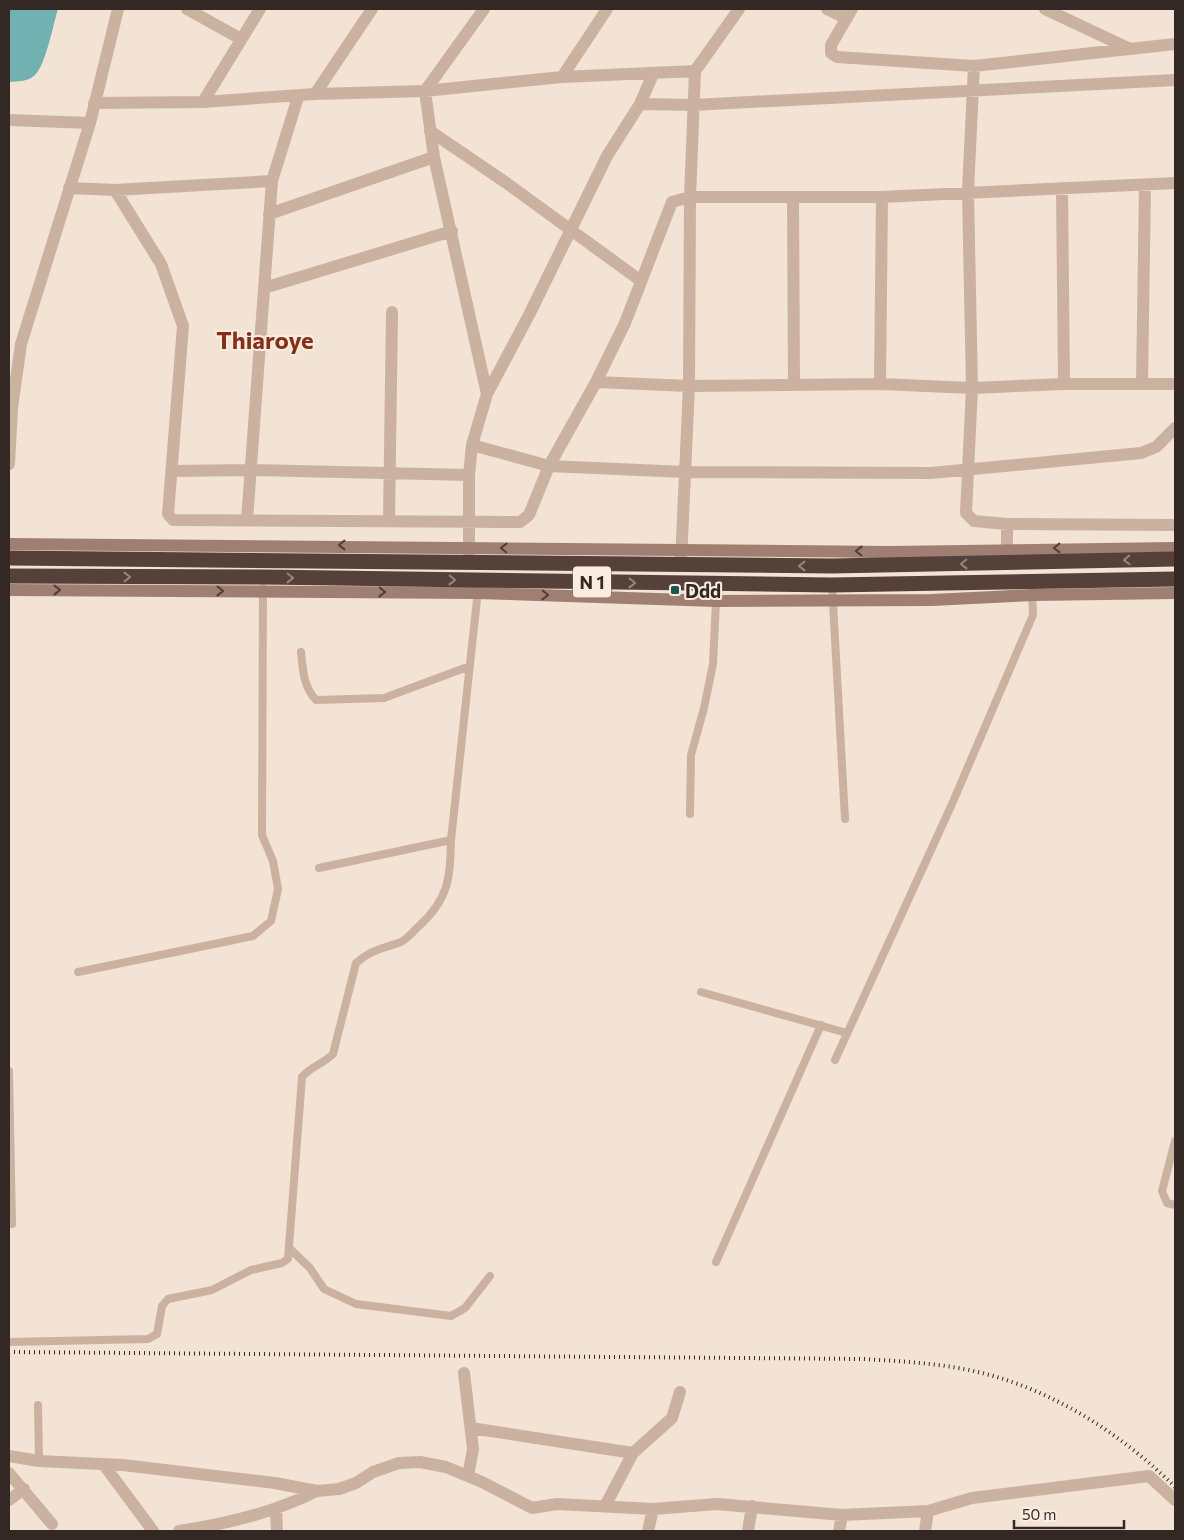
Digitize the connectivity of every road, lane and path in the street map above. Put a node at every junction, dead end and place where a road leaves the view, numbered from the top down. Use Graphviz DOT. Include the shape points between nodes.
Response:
graph roads {
  1 [pos="118,9"];
  2 [pos="187,9"];
  3 [pos="260,9"];
  4 [pos="372,9"];
  5 [pos="484,9"];
  6 [pos="607,9"];
  7 [pos="739,9"];
  8 [pos="827,9"];
  9 [pos="1046,9"];
  10 [pos="849,13"];
  11 [pos="241,39"];
  12 [pos="1175,44"];
  13 [pos="1130,50"];
  14 [pos="974,66"];
  15 [pos="695,71"];
  16 [pos="653,74"];
  17 [pos="562,77"];
  18 [pos="1175,80"];
  19 [pos="425,90"];
  20 [pos="973,91"];
  21 [pos="315,94"];
  22 [pos="298,97"];
  23 [pos="203,102"];
  24 [pos="94,103"];
  25 [pos="640,104"];
  26 [pos="693,105"];
  27 [pos="9,120"];
  28 [pos="90,123"];
  29 [pos="430,131"];
  30 [pos="434,157"];
  31 [pos="272,181"];
  32 [pos="1175,183"];
  33 [pos="1145,185"];
  34 [pos="69,188"];
  35 [pos="1062,188"];
  36 [pos="115,190"];
  37 [pos="968,191"];
  38 [pos="690,197"];
  39 [pos="793,197"];
  40 [pos="882,197"];
  41 [pos="269,214"];
  42 [pos="452,231"];
  43 [pos="572,231"];
  44 [pos="641,281"];
  45 [pos="264,288"];
  46 [pos="392,312"];
  47 [pos="596,382"];
  48 [pos="794,384"];
  49 [pos="880,384"];
  50 [pos="1064,384"];
  51 [pos="1142,384"];
  52 [pos="1175,384"];
  53 [pos="689,386"];
  54 [pos="972,388"];
  55 [pos="487,394"];
  56 [pos="10,407"];
  57 [pos="1175,428"];
  58 [pos="472,445"];
  59 [pos="9,464"];
  60 [pos="549,466"];
  61 [pos="968,468"];
  62 [pos="250,470"];
  63 [pos="172,471"];
  64 [pos="685,472"];
  65 [pos="391,473"];
  66 [pos="469,475"];
  67 [pos="247,520"];
  68 [pos="389,520"];
  69 [pos="469,522"];
  70 [pos="1007,524"];
  71 [pos="1175,525"];
  72 [pos="9,544"];
  73 [pos="470,547"];
  74 [pos="1007,548"];
  75 [pos="1175,548"];
  76 [pos="681,550"];
  77 [pos="46,551"];
  78 [pos="9,558"];
  79 [pos="888,558"];
  80 [pos="1175,559"];
  81 [pos="469,564"];
  82 [pos="680,566"];
  83 [pos="9,576"];
  84 [pos="1175,579"];
  85 [pos="264,584"];
  86 [pos="478,587"];
  87 [pos="1032,589"];
  88 [pos="9,590"];
  89 [pos="832,593"];
  90 [pos="1175,593"];
  91 [pos="716,600"];
  92 [pos="301,652"];
  93 [pos="470,666"];
  94 [pos="690,814"];
  95 [pos="845,819"];
  96 [pos="451,840"];
  97 [pos="319,868"];
  98 [pos="78,972"];
  99 [pos="701,992"];
  100 [pos="821,1025"];
  101 [pos="847,1032"];
  102 [pos="835,1060"];
  103 [pos="9,1071"];
  104 [pos="1175,1141"];
  105 [pos="1175,1205"];
  106 [pos="12,1224"];
  107 [pos="289,1248"];
  108 [pos="716,1262"];
  109 [pos="490,1276"];
  110 [pos="9,1342"];
  111 [pos="464,1372"];
  112 [pos="680,1392"];
  113 [pos="38,1405"];
  114 [pos="471,1428"];
  115 [pos="633,1453"];
  116 [pos="9,1456"];
  117 [pos="39,1461"];
  118 [pos="104,1464"];
  119 [pos="9,1472"];
  120 [pos="468,1476"];
  121 [pos="24,1489"];
  122 [pos="317,1491"];
  123 [pos="9,1500"];
  124 [pos="1175,1500"];
  125 [pos="605,1506"];
  126 [pos="752,1506"];
  127 [pos="653,1509"];
  128 [pos="276,1510"];
  129 [pos="928,1511"];
  130 [pos="842,1515"];
  131 [pos="52,1524"];
  132 [pos="153,1531"];
  133 [pos="179,1531"];
  134 [pos="277,1531"];
  135 [pos="648,1531"];
  136 [pos="748,1531"];
  137 [pos="839,1531"];
  138 [pos="925,1531"];
  1 -- 24 [label="street"];
  2 -- 11 [label="street"];
  3 -- 11 [label="street"];
  4 -- 21 [label="street"];
  5 -- 19 [label="street"];
  6 -- 17 [label="street"];
  7 -- 15 [label="street"];
  8 -- 10 [label="street"];
  9 -- 13 [label="street"];
  10 -- 14 [label="street" via="831,45 831,53 837,56"];
  11 -- 23 [label="street"];
  12 -- 13 [label="street"];
  13 -- 14 [label="street"];
  14 -- 20 [label="street"];
  15 -- 16 [label="street"];
  15 -- 26 [label="street"];
  16 -- 17 [label="street"];
  16 -- 25 [label="street"];
  17 -- 19 [label="street"];
  18 -- 20 [label="street"];
  19 -- 21 [label="street"];
  19 -- 29 [label="street"];
  20 -- 26 [label="street"];
  20 -- 37 [label="street"];
  21 -- 22 [label="street"];
  22 -- 23 [label="street"];
  22 -- 31 [label="street"];
  23 -- 24 [label="street"];
  24 -- 28 [label="street"];
  25 -- 26 [label="street"];
  25 -- 43 [label="street" via="607,156"];
  26 -- 38 [label="street"];
  27 -- 28 [label="street"];
  28 -- 34 [label="street"];
  29 -- 30 [label="street"];
  29 -- 43 [label="street"];
  30 -- 41 [label="street"];
  30 -- 42 [label="street"];
  31 -- 36 [label="street"];
  31 -- 41 [label="street"];
  32 -- 33 [label="street"];
  33 -- 35 [label="street"];
  33 -- 51 [label="street"];
  34 -- 36 [label="street"];
  34 -- 56 [label="street" via="21,344"];
  35 -- 37 [label="street"];
  35 -- 50 [label="street"];
  36 -- 63 [label="street" via="161,264 183,326"];
  37 -- 40 [label="street"];
  37 -- 54 [label="street"];
  38 -- 39 [label="street"];
  38 -- 44 [label="street" via="672,202"];
  38 -- 53 [label="street"];
  39 -- 40 [label="street"];
  39 -- 48 [label="street"];
  40 -- 49 [label="street"];
  41 -- 45 [label="street"];
  42 -- 45 [label="street"];
  42 -- 55 [label="street"];
  43 -- 44 [label="street"];
  43 -- 55 [label="street"];
  44 -- 47 [label="street"];
  45 -- 62 [label="street"];
  46 -- 65 [label="street"];
  47 -- 53 [label="street"];
  47 -- 60 [label="street"];
  48 -- 49 [label="street"];
  48 -- 53 [label="street"];
  49 -- 54 [label="street"];
  50 -- 51 [label="street"];
  50 -- 54 [label="street"];
  51 -- 52 [label="street"];
  53 -- 64 [label="street"];
  54 -- 61 [label="street"];
  55 -- 58 [label="street"];
  56 -- 59 [label="street"];
  57 -- 61 [label="street" via="1156,446 1141,453"];
  58 -- 60 [label="street"];
  58 -- 66 [label="street"];
  60 -- 64 [label="street"];
  60 -- 69 [label="street" via="525,519 520,522"];
  61 -- 64 [label="street" via="931,473"];
  61 -- 70 [label="street" via="968,518"];
  62 -- 63 [label="street"];
  62 -- 65 [label="street"];
  62 -- 67 [label="street"];
  63 -- 67 [label="street" via="168,514 173,520"];
  64 -- 76 [label="street"];
  65 -- 66 [label="street"];
  65 -- 68 [label="street"];
  66 -- 69 [label="street"];
  67 -- 68 [label="street"];
  68 -- 69 [label="street"];
  69 -- 73 [label="street"];
  70 -- 71 [label="street"];
  70 -- 74 [label="street"];
  72 -- 77 [label="street"];
  76 -- 73 [label="street, one-way"];
  73 -- 77 [label="street, one-way"];
  73 -- 81 [label="street"];
  75 -- 74 [label="street, one-way"];
  74 -- 79 [label="street"];
  79 -- 76 [label="street, one-way"];
  76 -- 82 [label="street"];
  77 -- 78 [label="highway, N 1"];
  77 -- 81 [label="highway, N 1"];
  80 -- 79 [label="highway, N 1, one-way"];
  79 -- 82 [label="highway, N 1, one-way"];
  81 -- 82 [label="highway, N 1"];
  83 -- 85 [label="highway, N 1, one-way"];
  84 -- 87 [label="highway, N 1"];
  85 -- 86 [label="highway, N 1, one-way"];
  88 -- 85 [label="street, one-way"];
  85 -- 98 [label="lane" via="262,835 273,861 278,889 271,921 253,936"];
  86 -- 89 [label="highway, N 1, one-way"];
  86 -- 91 [label="street, one-way"];
  86 -- 93 [label="lane"];
  87 -- 89 [label="highway, N 1"];
  87 -- 90 [label="street"];
  87 -- 101 [label="lane" via="1033,615 952,804"];
  89 -- 91 [label="street"];
  89 -- 95 [label="lane"];
  91 -- 94 [label="lane" via="713,664 691,755"];
  92 -- 93 [label="lane" via="304,679 316,700 384,698"];
  93 -- 96 [label="lane"];
  96 -- 97 [label="lane"];
  96 -- 107 [label="lane" via="450,878 442,901 403,941 367,953 356,963 333,1054 325,1062 307,1070 302,1077"];
  99 -- 100 [label="lane"];
  100 -- 101 [label="lane"];
  100 -- 108 [label="lane"];
  101 -- 102 [label="lane"];
  103 -- 106 [label="lane"];
  104 -- 105 [label="lane" via="1162,1191 1167,1203"];
  107 -- 109 [label="lane" via="310,1268 324,1289 356,1304 450,1316 465,1308"];
  107 -- 110 [label="lane" via="288,1259 282,1263 251,1270 212,1290 168,1299 162,1306 157,1334 148,1340"];
  111 -- 114 [label="street"];
  112 -- 115 [label="street" via="672,1418"];
  113 -- 117 [label="lane"];
  114 -- 115 [label="street"];
  114 -- 120 [label="street"];
  115 -- 125 [label="street"];
  116 -- 117 [label="street"];
  117 -- 118 [label="street"];
  118 -- 122 [label="street"];
  118 -- 132 [label="street"];
  119 -- 121 [label="street"];
  120 -- 122 [label="street" via="429,1464 400,1463 339,1489"];
  120 -- 125 [label="street" via="532,1508 557,1504"];
  121 -- 123 [label="street"];
  121 -- 131 [label="street"];
  122 -- 128 [label="street"];
  124 -- 129 [label="street" via="1154,1480 1143,1477 972,1498"];
  125 -- 127 [label="street"];
  126 -- 127 [label="street" via="717,1504"];
  126 -- 130 [label="street"];
  126 -- 136 [label="street"];
  127 -- 135 [label="street"];
  128 -- 133 [label="street" via="225,1524"];
  128 -- 134 [label="street"];
  129 -- 130 [label="street"];
  129 -- 138 [label="street"];
  130 -- 137 [label="street"];
}
